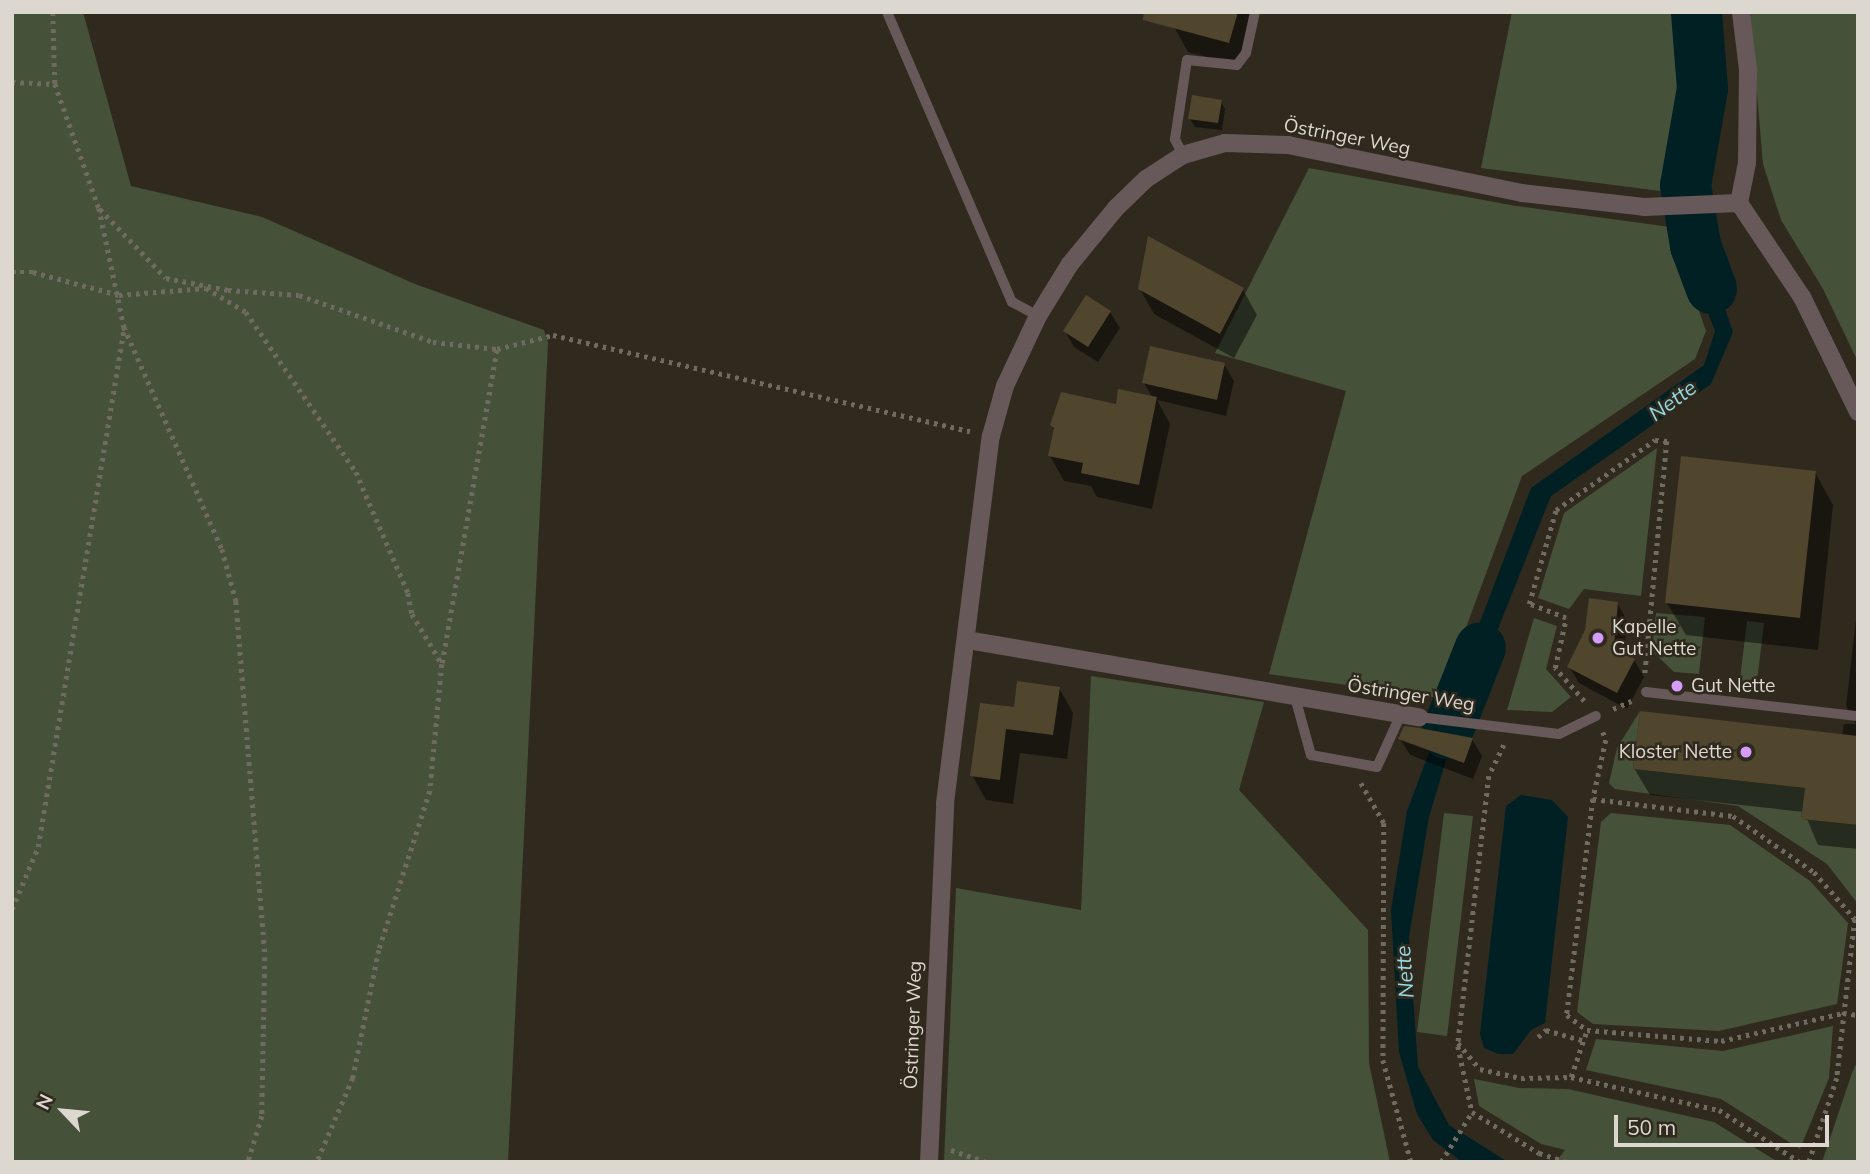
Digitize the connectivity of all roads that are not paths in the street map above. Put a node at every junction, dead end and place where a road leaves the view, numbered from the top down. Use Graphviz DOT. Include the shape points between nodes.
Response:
graph roads {
  1 [pos="887,12"];
  2 [pos="1255,12"];
  3 [pos="1741,12"];
  4 [pos="1183,155"];
  5 [pos="1740,203"];
  6 [pos="1038,316"];
  7 [pos="1858,412"];
  8 [pos="967,640"];
  9 [pos="1646,692"];
  10 [pos="1295,696"];
  11 [pos="1410,716"];
  12 [pos="1596,716"];
  13 [pos="1858,716"];
  14 [pos="929,1162"];
  1 -- 6 [label="lane" via="1012,302"];
  2 -- 4 [label="lane" via="1246,53 1237,65 1188,60 1175,139"];
  3 -- 5 [label="street" via="1748,70 1747,163"];
  4 -- 5 [label="street, Östringer Weg" via="1225,143 1288,145 1522,193 1644,208 1714,208"];
  4 -- 6 [label="street, Östringer Weg" via="1146,179 1115,208 1070,264"];
  5 -- 7 [label="street" via="1802,297"];
  6 -- 8 [label="street, Östringer Weg" via="1005,386 991,436"];
  8 -- 10 [label="street, Östringer Weg"];
  8 -- 14 [label="street, Östringer Weg" via="945,803"];
  9 -- 13 [label="lane"];
  10 -- 11 [label="street, Östringer Weg"];
  10 -- 11 [label="lane" via="1311,755 1377,767"];
  11 -- 12 [label="lane, Östringer Weg" via="1559,734"];
}
